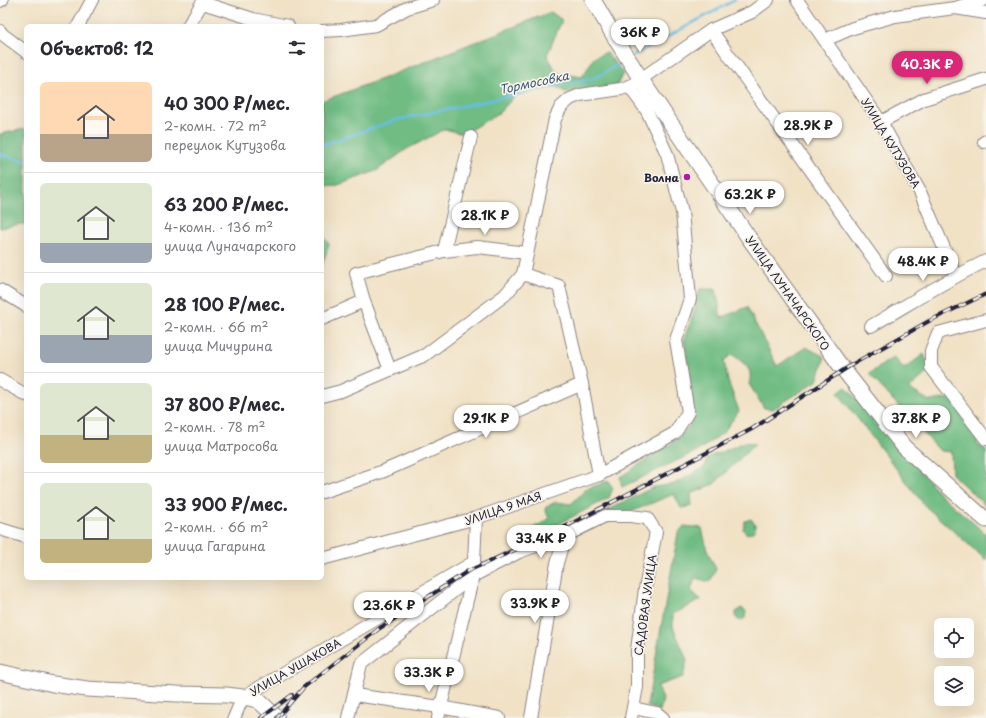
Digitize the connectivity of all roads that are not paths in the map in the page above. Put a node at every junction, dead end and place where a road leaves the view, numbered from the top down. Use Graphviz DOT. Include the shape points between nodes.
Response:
graph roads {
  1 [pos="92,0"];
  2 [pos="433,0"];
  3 [pos="593,0"];
  4 [pos="768,0"];
  5 [pos="797,0"];
  6 [pos="984,0"];
  7 [pos="204,1"];
  8 [pos="955,8"];
  9 [pos="986,8"];
  10 [pos="986,13"];
  11 [pos="79,24"];
  12 [pos="189,24"];
  13 [pos="278,24"];
  14 [pos="711,30"];
  15 [pos="0,31"];
  16 [pos="324,31"];
  17 [pos="825,40"];
  18 [pos="24,50"];
  19 [pos="986,79"];
  20 [pos="637,82"];
  21 [pos="881,122"];
  22 [pos="471,137"];
  23 [pos="444,251"];
  24 [pos="527,253"];
  25 [pos="986,261"];
  26 [pos="523,274"];
  27 [pos="886,276"];
  28 [pos="956,276"];
  29 [pos="0,290"];
  30 [pos="364,301"];
  31 [pos="24,305"];
  32 [pos="324,319"];
  33 [pos="986,320"];
  34 [pos="871,326"];
  35 [pos="390,370"];
  36 [pos="0,380"];
  37 [pos="582,384"];
  38 [pos="24,394"];
  39 [pos="324,395"];
  40 [pos="986,439"];
  41 [pos="599,475"];
  42 [pos="324,491"];
  43 [pos="476,518"];
  44 [pos="986,520"];
  45 [pos="0,529"];
  46 [pos="24,536"];
  47 [pos="565,536"];
  48 [pos="545,542"];
  49 [pos="324,558"];
  50 [pos="557,563"];
  51 [pos="473,576"];
  52 [pos="0,672"];
  53 [pos="354,695"];
  54 [pos="243,697"];
  55 [pos="439,712"];
  56 [pos="632,713"];
  57 [pos="273,715"];
  58 [pos="234,718"];
  59 [pos="348,718"];
  60 [pos="499,718"];
  61 [pos="531,718"];
  62 [pos="663,718"];
  1 -- 11 [label="street"];
  2 -- 16 [label="street" via="407,8 376,25"];
  3 -- 20 [label="main road, УЛИЦА ЛУНАЧАРСКОГО"];
  4 -- 14 [label="street" via="752,12"];
  5 -- 17 [label="street, УЛИЦА КУТУЗОВА"];
  6 -- 8 [label="street"];
  6 -- 9 [label="street"];
  7 -- 12 [label="street"];
  7 -- 13 [label="street" via="253,19"];
  8 -- 10 [label="street"];
  8 -- 17 [label="street" via="896,16 853,28"];
  14 -- 20 [label="street"];
  14 -- 27 [label="street"];
  15 -- 18 [label="street"];
  17 -- 21 [label="street, УЛИЦА КУТУЗОВА"];
  19 -- 21 [label="street" via="924,99"];
  20 -- 24 [label="street" via="621,89 580,95 561,107 555,119"];
  20 -- 41 [label="street, УЛИЦА 9 МАЯ" via="667,154 682,212 690,299 676,340 688,412 676,433"];
  20 -- 44 [label="main road, УЛИЦА ЛУНАЧАРСКОГО" via="840,365 904,446"];
  21 -- 28 [label="street, УЛИЦА КУТУЗОВА" via="920,192"];
  22 -- 23 [label="street"];
  23 -- 24 [label="street" via="477,247"];
  23 -- 30 [label="street" via="356,273"];
  24 -- 26 [label="street"];
  25 -- 28 [label="street"];
  26 -- 35 [label="street" via="505,295 425,355"];
  26 -- 37 [label="street" via="559,286"];
  28 -- 34 [label="street"];
  29 -- 31 [label="street"];
  30 -- 32 [label="street"];
  30 -- 35 [label="street"];
  33 -- 40 [label="street" via="938,333 931,351 931,367"];
  35 -- 39 [label="street"];
  36 -- 38 [label="street"];
  37 -- 41 [label="street"];
  37 -- 42 [label="street" via="384,471"];
  41 -- 43 [label="street, УЛИЦА 9 МАЯ"];
  43 -- 49 [label="street, УЛИЦА 9 МАЯ"];
  43 -- 54 [label="street, УЛИЦА УШАКОВА" via="474,562"];
  45 -- 46 [label="street"];
  47 -- 48 [label="street"];
  47 -- 50 [label="street"];
  47 -- 56 [label="street, САДОВАЯ УЛИЦА" via="605,516 647,518 656,532 645,589 637,650 638,687"];
  48 -- 50 [label="street"];
  48 -- 51 [label="street" via="519,552"];
  50 -- 61 [label="street"];
  51 -- 53 [label="street" via="361,664"];
  51 -- 55 [label="street"];
  52 -- 54 [label="main road, УЛИЦА УШАКОВА" via="87,690"];
  53 -- 55 [label="street"];
  53 -- 59 [label="street"];
  54 -- 57 [label="main road, УЛИЦА УШАКОВА" via="258,700"];
  54 -- 58 [label="street"];
  55 -- 60 [label="street"];
  56 -- 62 [label="street" via="656,714"];
}
